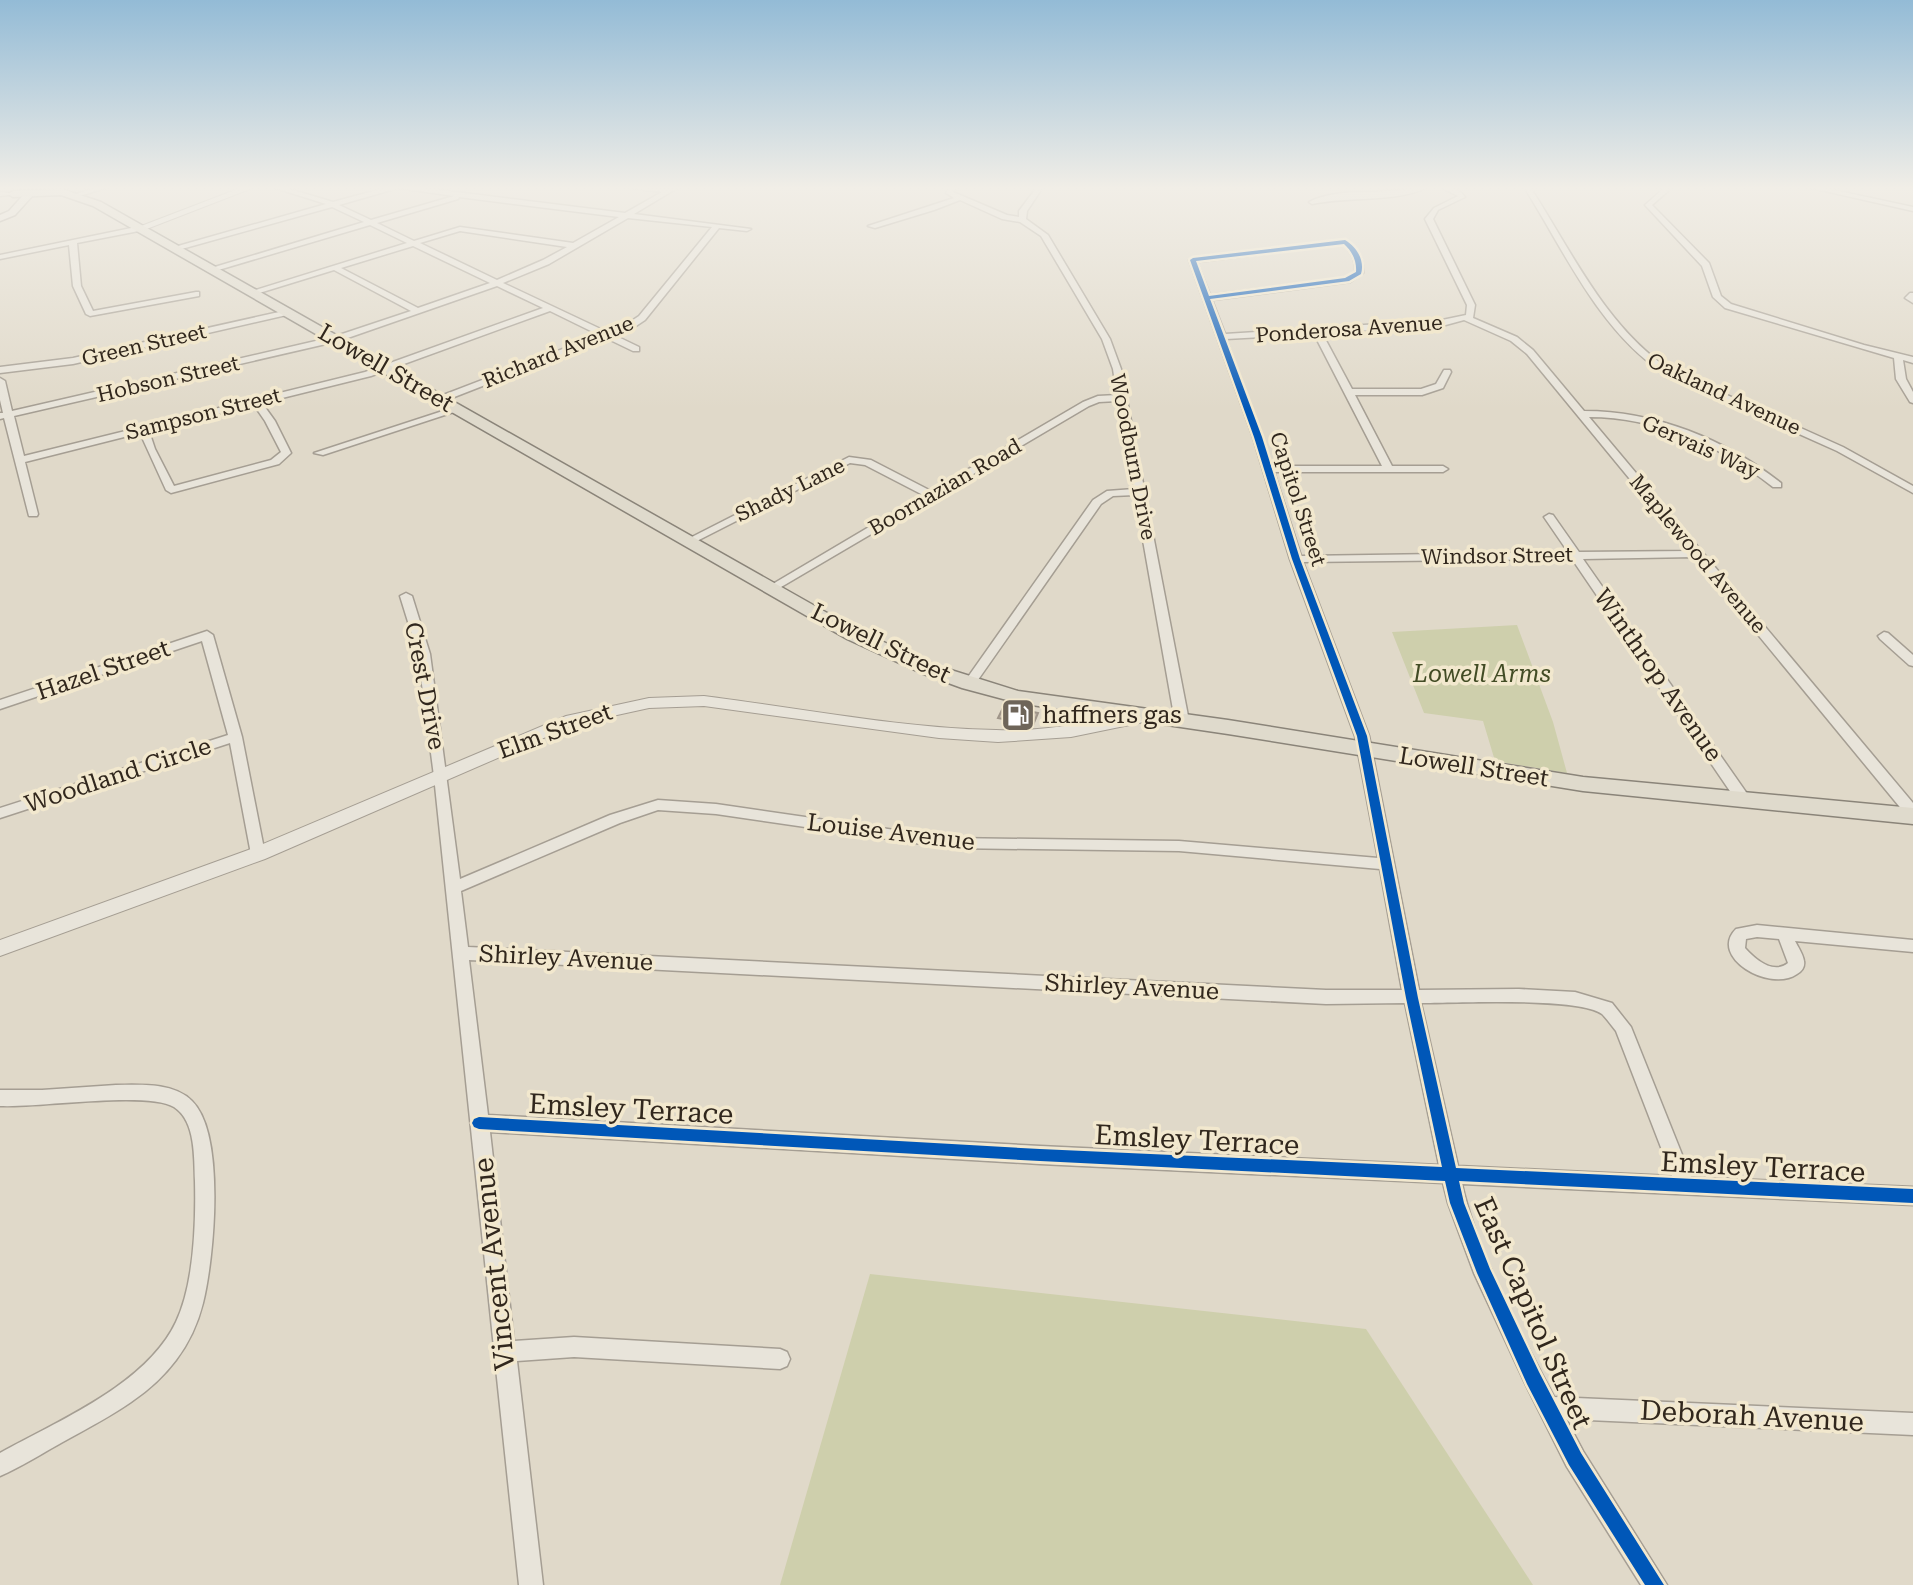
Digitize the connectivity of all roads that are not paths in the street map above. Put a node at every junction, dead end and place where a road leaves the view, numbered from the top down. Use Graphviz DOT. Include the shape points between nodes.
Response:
graph roads {
  1 [pos="75,261"];
  2 [pos="198,261"];
  3 [pos="239,261"];
  4 [pos="354,261"];
  5 [pos="452,261"];
  6 [pos="547,261"];
  7 [pos="688,261"];
  8 [pos="1060,261"];
  9 [pos="1193,261"];
  10 [pos="1357,261"];
  11 [pos="1449,261"];
  12 [pos="1573,261"];
  13 [pos="1702,261"];
  14 [pos="334,267"];
  15 [pos="212,269"];
  16 [pos="498,283"];
  17 [pos="253,292"];
  18 [pos="196,293"];
  19 [pos="1913,295"];
  20 [pos="1207,298"];
  21 [pos="1913,301"];
  22 [pos="551,308"];
  23 [pos="288,312"];
  24 [pos="417,312"];
  25 [pos="1466,318"];
  26 [pos="1317,331"];
  27 [pos="608,335"];
  28 [pos="1222,337"];
  29 [pos="336,339"];
  30 [pos="636,349"];
  31 [pos="1898,357"];
  32 [pos="1913,360"];
  33 [pos="387,368"];
  34 [pos="0,370"];
  35 [pos="1447,372"];
  36 [pos="0,381"];
  37 [pos="1349,393"];
  38 [pos="1121,398"];
  39 [pos="441,399"];
  40 [pos="1913,400"];
  41 [pos="256,401"];
  42 [pos="458,409"];
  43 [pos="1581,414"];
  44 [pos="4,415"];
  45 [pos="144,429"];
  46 [pos="319,453"];
  47 [pos="20,460"];
  48 [pos="1267,469"];
  49 [pos="1389,469"];
  50 [pos="1443,469"];
  51 [pos="1776,485"];
  52 [pos="1913,491"];
  53 [pos="1139,492"];
  54 [pos="931,495"];
  55 [pos="33,514"];
  56 [pos="1549,517"];
  57 [pos="689,541"];
  58 [pos="1698,554"];
  59 [pos="1575,555"];
  60 [pos="1296,559"];
  61 [pos="772,588"];
  62 [pos="406,596"];
  63 [pos="1884,636"];
  64 [pos="1913,662"];
  65 [pos="969,684"];
  66 [pos="0,705"];
  67 [pos="1144,716"];
  68 [pos="1182,721"];
  69 [pos="235,737"];
  70 [pos="1366,750"];
  71 [pos="441,776"];
  72 [pos="1743,799"];
  73 [pos="0,813"];
  74 [pos="1913,815"];
  75 [pos="258,854"];
  76 [pos="1387,864"];
  77 [pos="453,888"];
  78 [pos="1784,934"];
  79 [pos="1913,946"];
  80 [pos="0,948"];
  81 [pos="461,953"];
  82 [pos="1412,998"];
  83 [pos="0,1098"];
  84 [pos="479,1123"];
  85 [pos="1449,1175"];
  86 [pos="1685,1186"];
  87 [pos="1913,1196"];
  88 [pos="503,1352"];
  89 [pos="780,1359"];
  90 [pos="1548,1407"];
  91 [pos="1913,1424"];
  92 [pos="0,1465"];
  93 [pos="531,1585"];
  94 [pos="1655,1585"];
  1 -- 18 [label="street" via="78,286 94,315"];
  2 -- 15 [label="main road, Lowell Street"];
  3 -- 15 [label="street"];
  4 -- 14 [label="street"];
  5 -- 16 [label="street"];
  6 -- 16 [label="street, Hobson Street"];
  7 -- 27 [label="street, Richard Avenue" via="642,318"];
  8 -- 38 [label="street, Woodburn Drive" via="1106,339"];
  9 -- 20 [label="street, Capitol Street"];
  10 -- 20 [label="street, Capitol Street" via="1359,273 1347,279"];
  11 -- 25 [label="street, Ponderosa Avenue" via="1471,305 1472,313"];
  12 -- 52 [label="street, Oakland Avenue" via="1644,358 1840,449"];
  13 -- 31 [label="street" via="1717,297 1738,310"];
  14 -- 17 [label="street"];
  14 -- 24 [label="street"];
  15 -- 17 [label="main road, Lowell Street"];
  16 -- 22 [label="street"];
  16 -- 24 [label="street, Hobson Street"];
  17 -- 23 [label="main road, Lowell Street"];
  19 -- 21 [label="street" via="1909,298"];
  20 -- 28 [label="street, Capitol Street"];
  22 -- 27 [label="street"];
  22 -- 33 [label="street, Sampson Street"];
  23 -- 29 [label="main road, Lowell Street"];
  23 -- 34 [label="street, Green Street" via="73,361"];
  24 -- 29 [label="street, Hobson Street"];
  25 -- 26 [label="street, Ponderosa Avenue"];
  25 -- 43 [label="street, Maplewood Avenue" via="1523,345"];
  26 -- 28 [label="street, Ponderosa Avenue"];
  26 -- 37 [label="street"];
  27 -- 30 [label="street"];
  27 -- 39 [label="street, Richard Avenue"];
  28 -- 48 [label="street, Capitol Street"];
  29 -- 33 [label="main road, Lowell Street"];
  29 -- 44 [label="street, Hobson Street"];
  31 -- 32 [label="street"];
  31 -- 40 [label="street" via="1901,379"];
  33 -- 39 [label="main road, Lowell Street"];
  33 -- 41 [label="street, Sampson Street"];
  35 -- 37 [label="street" via="1440,386 1422,392"];
  36 -- 44 [label="street"];
  37 -- 49 [label="street"];
  38 -- 53 [label="street, Woodburn Drive"];
  38 -- 54 [label="street, Boornazian Road" via="1092,401"];
  39 -- 42 [label="main road, Lowell Street"];
  41 -- 45 [label="street, Sampson Street"];
  41 -- 45 [label="street" via="286,453 280,459 171,490"];
  42 -- 46 [label="street"];
  42 -- 57 [label="main road, Lowell Street"];
  43 -- 51 [label="street, Gervais Way" via="1648,419 1756,468"];
  43 -- 58 [label="street, Maplewood Avenue"];
  44 -- 47 [label="street"];
  45 -- 47 [label="street, Sampson Street"];
  47 -- 55 [label="street"];
  48 -- 49 [label="street"];
  48 -- 60 [label="street, Capitol Street"];
  49 -- 50 [label="street"];
  53 -- 65 [label="street" via="1111,493 1097,502"];
  53 -- 68 [label="street, Woodburn Drive"];
  54 -- 57 [label="street, Shady Lane" via="867,462 849,460"];
  54 -- 61 [label="street, Boornazian Road"];
  56 -- 59 [label="street, Winthrop Avenue"];
  57 -- 61 [label="main road, Lowell Street"];
  58 -- 59 [label="street, Windsor Street"];
  58 -- 74 [label="street, Maplewood Avenue"];
  59 -- 60 [label="street, Windsor Street"];
  59 -- 72 [label="street, Winthrop Avenue"];
  60 -- 70 [label="street, Capitol Street"];
  61 -- 65 [label="main road, Lowell Street" via="878,647"];
  62 -- 71 [label="street, Crest Drive" via="424,654"];
  63 -- 64 [label="street"];
  65 -- 67 [label="main road, Lowell Street" via="1018,697"];
  66 -- 69 [label="street, Hazel Street" via="207,635"];
  67 -- 68 [label="main road, Lowell Street"];
  67 -- 71 [label="street, Elm Street" via="1071,731 998,736 734,704 649,702 596,712 549,728"];
  68 -- 70 [label="main road, Lowell Street"];
  69 -- 73 [label="street, Woodland Circle"];
  69 -- 75 [label="street"];
  70 -- 72 [label="main road, Lowell Street" via="1583,784"];
  70 -- 76 [label="street, East Capitol Street"];
  71 -- 75 [label="street, Elm Street"];
  71 -- 77 [label="street, Vincent Avenue"];
  72 -- 74 [label="main road, Lowell Street"];
  75 -- 80 [label="street, Elm Street"];
  76 -- 77 [label="street, Louise Avenue" via="1179,846 950,843 716,809 658,805"];
  76 -- 82 [label="street, East Capitol Street"];
  77 -- 81 [label="street, Vincent Avenue"];
  78 -- 79 [label="street"];
  81 -- 82 [label="street, Shirley Avenue"];
  81 -- 84 [label="street, Vincent Avenue"];
  82 -- 85 [label="street, East Capitol Street"];
  82 -- 86 [label="street, Shirley Avenue" via="1542,997 1586,1001 1606,1008 1623,1027"];
  83 -- 92 [label="street" via="146,1093 178,1100 196,1123 204,1199 199,1278 193,1308 177,1342 134,1388"];
  84 -- 85 [label="street, Emsley Terrace"];
  84 -- 88 [label="street, Vincent Avenue"];
  85 -- 86 [label="street, Emsley Terrace"];
  85 -- 90 [label="street, East Capitol Street" via="1484,1273"];
  86 -- 87 [label="street, Emsley Terrace"];
  88 -- 89 [label="street" via="574,1347"];
  88 -- 93 [label="street, Vincent Avenue"];
  90 -- 91 [label="street, Deborah Avenue"];
  90 -- 94 [label="street, East Capitol Street" via="1575,1459"];
}
